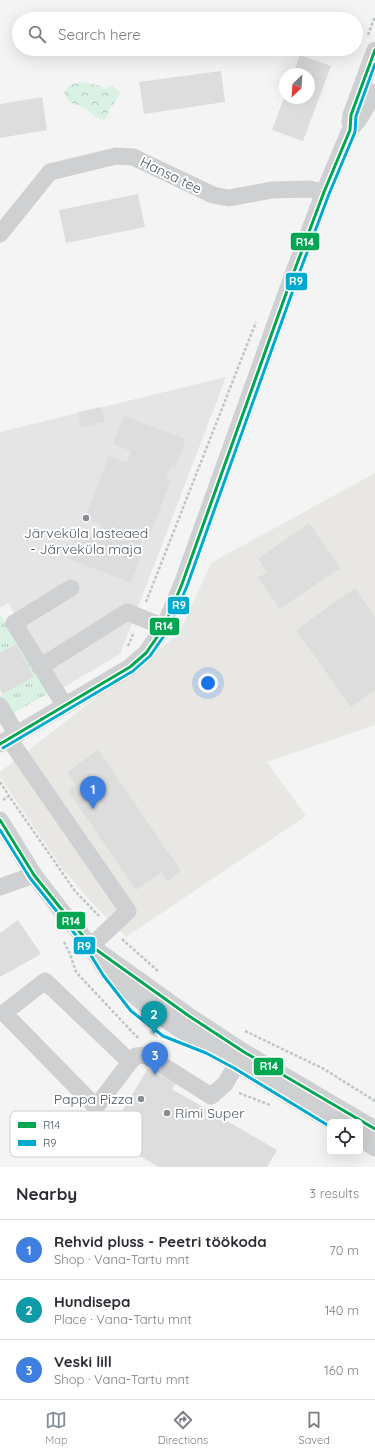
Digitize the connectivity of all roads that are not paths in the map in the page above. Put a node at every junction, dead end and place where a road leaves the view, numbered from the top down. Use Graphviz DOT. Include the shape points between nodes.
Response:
graph roads {
  1 [pos="371,44"];
  2 [pos="375,92"];
  3 [pos="350,130"];
  4 [pos="324,192"];
  5 [pos="0,234"];
  6 [pos="70,588"];
  7 [pos="164,626"];
  8 [pos="40,667"];
  9 [pos="0,706"];
  10 [pos="65,706"];
  11 [pos="9,739"];
  12 [pos="0,820"];
  13 [pos="34,874"];
  14 [pos="0,887"];
  15 [pos="91,946"];
  16 [pos="240,1058"];
  17 [pos="130,1062"];
  18 [pos="328,1119"];
  19 [pos="375,1129"];
  20 [pos="363,1141"];
  21 [pos="375,1148"];
  1 -- 3 [label="street" via="351,115"];
  2 -- 3 [label="street" via="360,119"];
  3 -- 4 [label="street"];
  4 -- 5 [label="street, Hansa tee" via="309,189 272,190 229,198 213,195 133,157 116,156 50,172"];
  4 -- 7 [label="street" via="182,584"];
  6 -- 8 [label="street" via="14,623"];
  7 -- 8 [label="street" via="127,612"];
  7 -- 10 [label="street" via="146,653 130,667"];
  8 -- 10 [label="street"];
  9 -- 11 [label="street"];
  10 -- 11 [label="street"];
  11 -- 15 [label="street" via="128,911"];
  12 -- 13 [label="street"];
  13 -- 14 [label="street"];
  13 -- 15 [label="street"];
  15 -- 16 [label="street" via="189,1016"];
  15 -- 16 [label="street" via="107,972 165,1019 208,1048"];
  16 -- 17 [label="street" via="225,1084 211,1096 146,1055 136,1056"];
  16 -- 18 [label="street"];
  16 -- 19 [label="street"];
  17 -- 17 [label="street" via="96,1107 4,1013 45,982"];
  20 -- 21 [label="street"];
}
